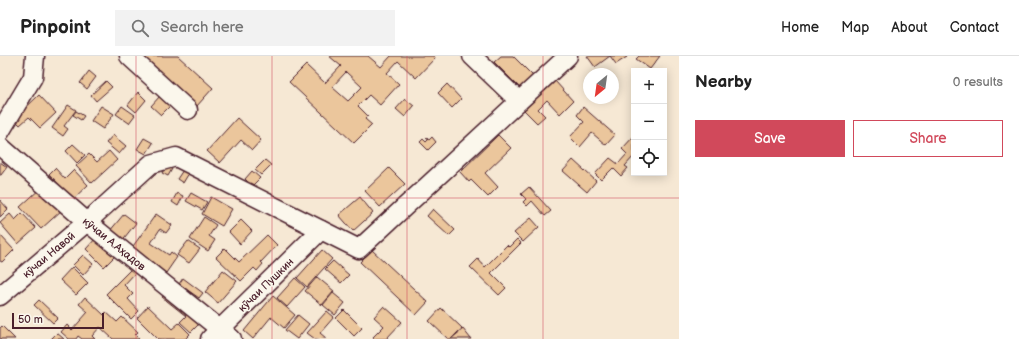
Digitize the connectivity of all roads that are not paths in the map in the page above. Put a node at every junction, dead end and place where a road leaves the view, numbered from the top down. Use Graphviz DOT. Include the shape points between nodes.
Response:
graph roads {
  1 [pos="35,56"];
  2 [pos="129,56"];
  3 [pos="472,56"];
  4 [pos="568,56"];
  5 [pos="519,101"];
  6 [pos="188,110"];
  7 [pos="0,132"];
  8 [pos="0,146"];
  9 [pos="87,222"];
  10 [pos="322,230"];
  11 [pos="0,296"];
  12 [pos="221,336"];
  1 -- 7 [label="street" via="32,77"];
  2 -- 6 [label="street"];
  3 -- 5 [label="street"];
  4 -- 5 [label="street"];
  5 -- 10 [label="street" via="359,249"];
  8 -- 9 [label="street, кӯчаи А.Аҳадов"];
  9 -- 10 [label="street, кӯчаи Навоӣ" via="151,164 176,157"];
  9 -- 11 [label="street, кӯчаи Навоӣ"];
  9 -- 12 [label="street, кӯчаи А.Аҳадов"];
  10 -- 12 [label="street, кӯчаи Пушкин"];
}
